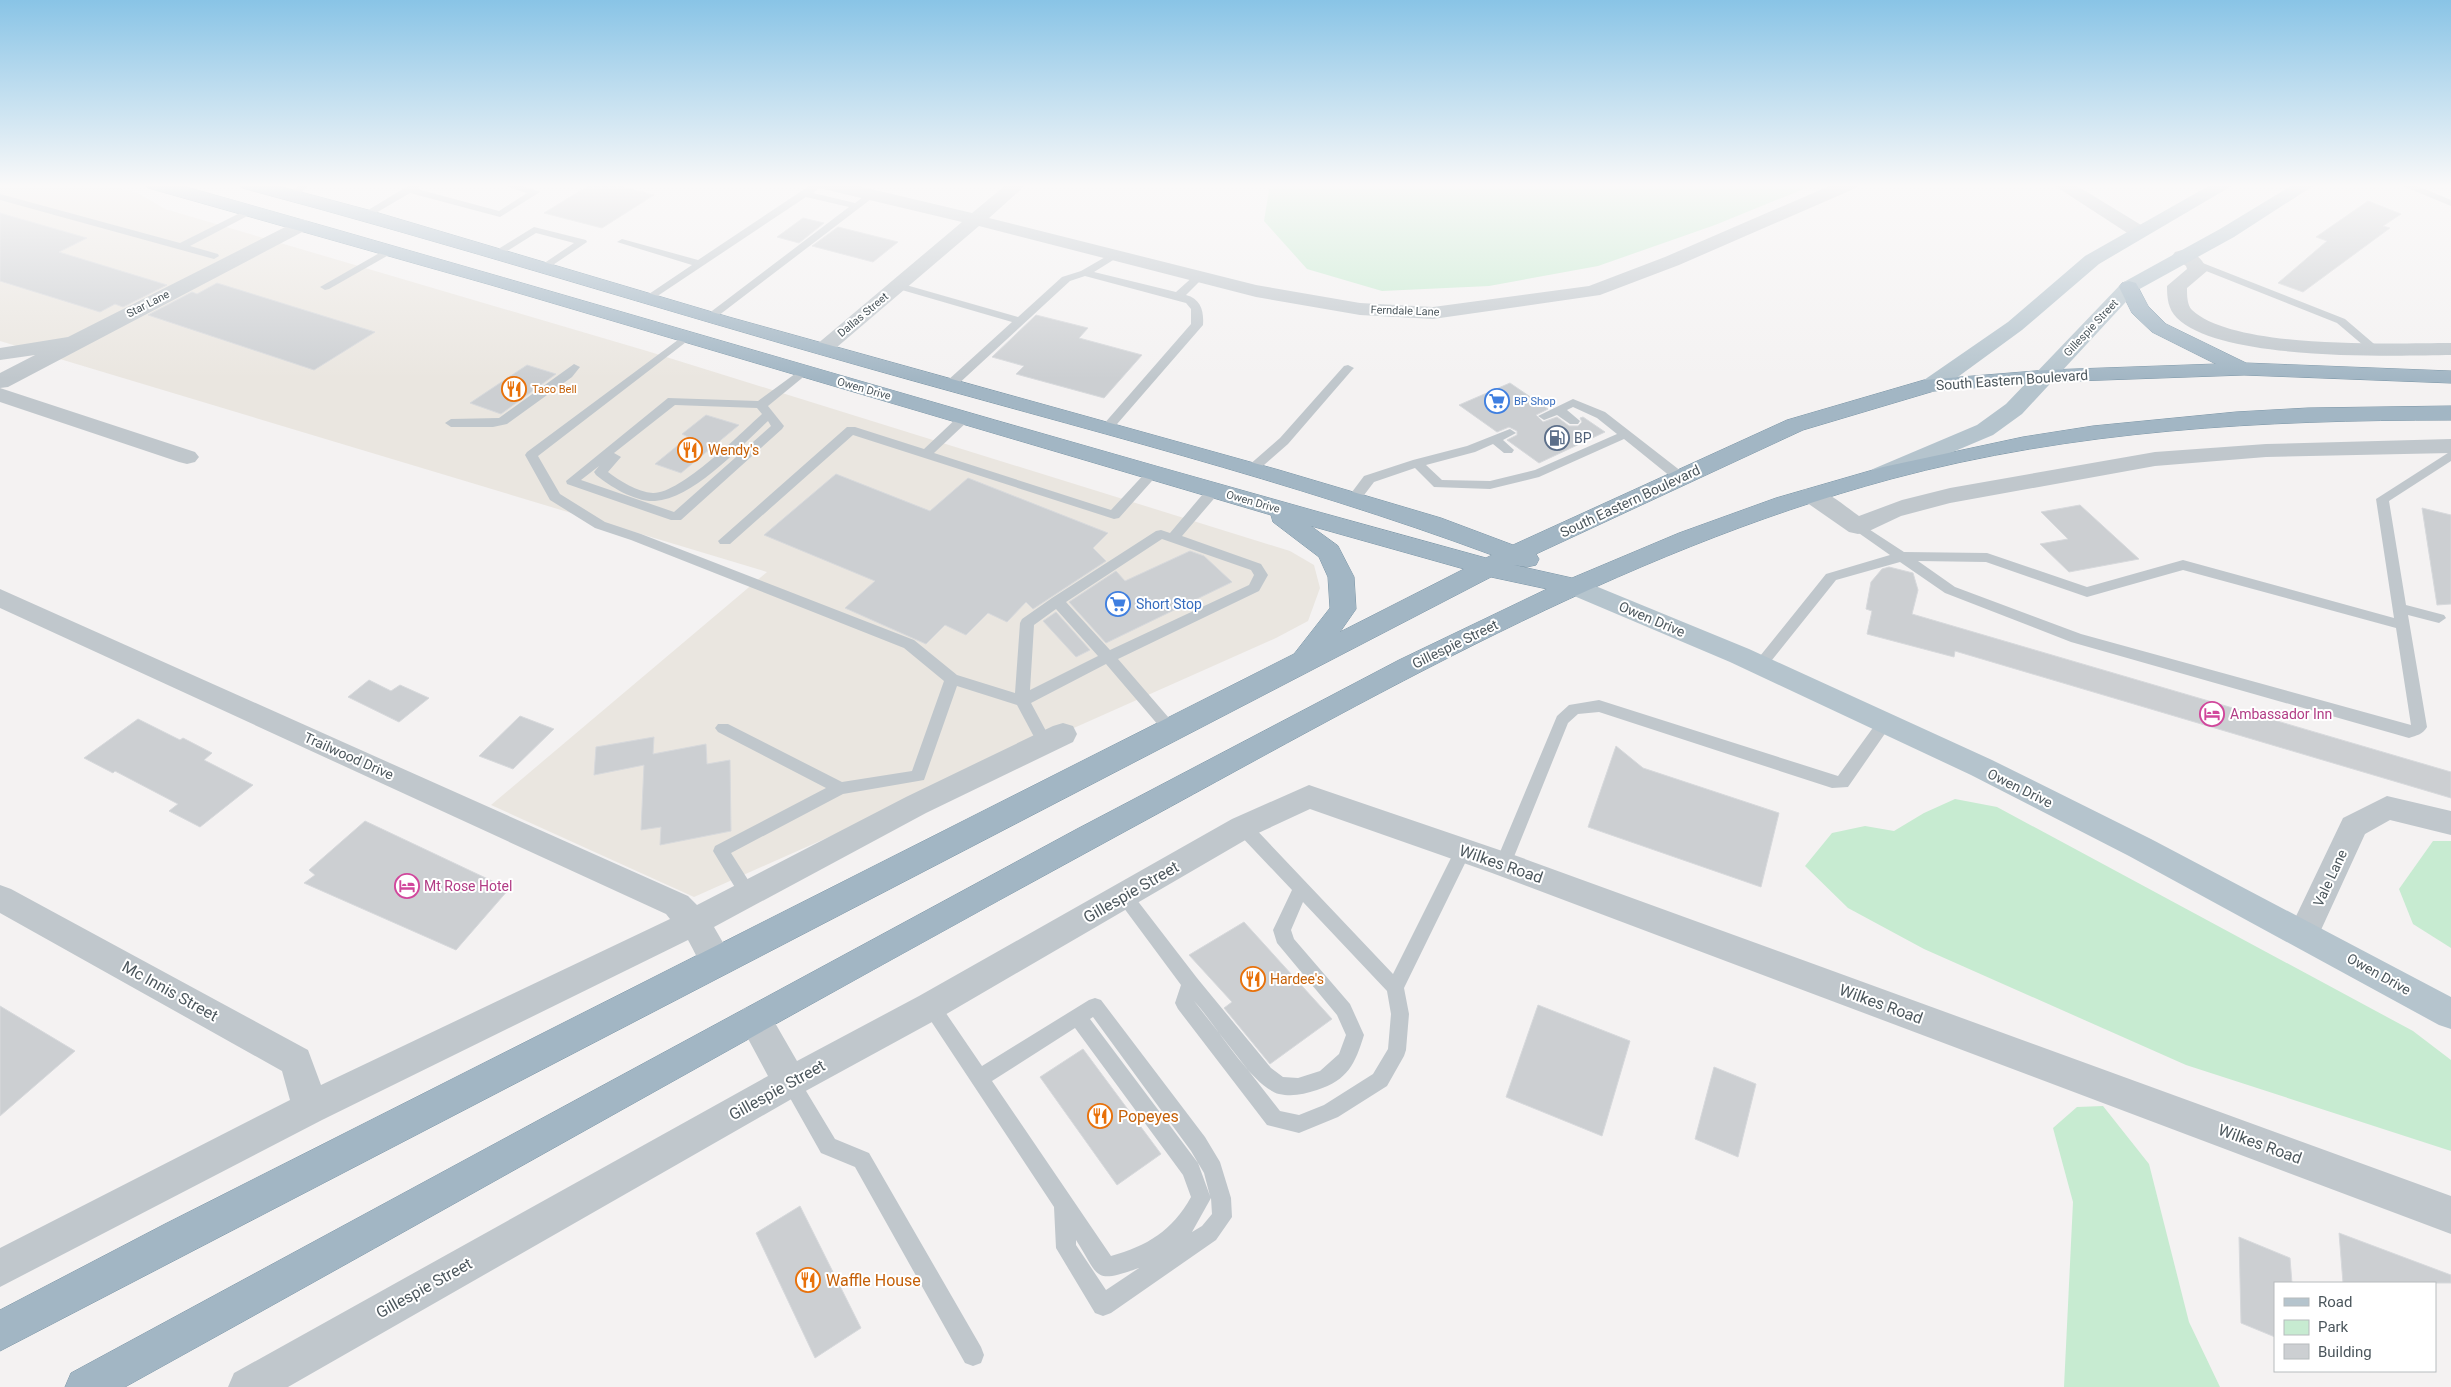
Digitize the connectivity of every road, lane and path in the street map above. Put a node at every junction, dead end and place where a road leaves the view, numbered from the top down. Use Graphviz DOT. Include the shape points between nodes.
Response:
graph roads {
  1 [pos="187,249"];
  2 [pos="253,249"];
  3 [pos="386,249"];
  4 [pos="444,249"];
  5 [pos="477,249"];
  6 [pos="495,249"];
  7 [pos="572,249"];
  8 [pos="646,249"];
  9 [pos="723,249"];
  10 [pos="801,249"];
  11 [pos="943,249"];
  12 [pos="1089,249"];
  13 [pos="1700,249"];
  14 [pos="2111,249"];
  15 [pos="2204,249"];
  16 [pos="390,250"];
  17 [pos="488,252"];
  18 [pos="1114,255"];
  19 [pos="214,256"];
  20 [pos="2188,260"];
  21 [pos="700,264"];
  22 [pos="544,268"];
  23 [pos="1085,272"];
  24 [pos="1200,276"];
  25 [pos="899,286"];
  26 [pos="325,287"];
  27 [pos="2129,287"];
  28 [pos="550,296"];
  29 [pos="1178,296"];
  30 [pos="650,298"];
  31 [pos="710,317"];
  32 [pos="1021,320"];
  33 [pos="686,337"];
  34 [pos="74,342"];
  35 [pos="2374,348"];
  36 [pos="823,349"];
  37 [pos="2451,349"];
  38 [pos="0,354"];
  39 [pos="574,367"];
  40 [pos="1348,368"];
  41 [pos="2244,369"];
  42 [pos="803,372"];
  43 [pos="2047,376"];
  44 [pos="2451,377"];
  45 [pos="0,382"];
  46 [pos="951,384"];
  47 [pos="1932,385"];
  48 [pos="0,395"];
  49 [pos="684,401"];
  50 [pos="765,409"];
  51 [pos="1558,410"];
  52 [pos="2451,413"];
  53 [pos="1544,416"];
  54 [pos="964,418"];
  55 [pos="1574,421"];
  56 [pos="451,423"];
  57 [pos="1107,428"];
  58 [pos="1510,432"];
  59 [pos="1624,435"];
  60 [pos="1494,440"];
  61 [pos="1574,444"];
  62 [pos="2451,446"];
  63 [pos="1508,450"];
  64 [pos="1585,452"];
  65 [pos="926,454"];
  66 [pos="2451,455"];
  67 [pos="187,456"];
  68 [pos="1416,463"];
  69 [pos="1528,465"];
  70 [pos="1252,470"];
  71 [pos="1153,473"];
  72 [pos="1540,474"];
  73 [pos="1881,474"];
  74 [pos="1681,478"];
  75 [pos="572,482"];
  76 [pos="550,489"];
  77 [pos="1213,491"];
  78 [pos="1811,495"];
  79 [pos="1353,500"];
  80 [pos="1269,507"];
  81 [pos="1858,526"];
  82 [pos="1173,538"];
  83 [pos="725,541"];
  84 [pos="1517,553"];
  85 [pos="1903,556"];
  86 [pos="1490,568"];
  87 [pos="1576,587"];
  88 [pos="0,598"];
  89 [pos="1056,600"];
  90 [pos="2400,608"];
  91 [pos="2439,618"];
  92 [pos="2402,625"];
  93 [pos="1108,657"];
  94 [pos="1302,662"];
  95 [pos="1759,666"];
  96 [pos="952,679"];
  97 [pos="1022,701"];
  98 [pos="1885,722"];
  99 [pos="723,728"];
  100 [pos="1170,729"];
  101 [pos="1054,739"];
  102 [pos="840,788"];
  103 [pos="1309,796"];
  104 [pos="2451,823"];
  105 [pos="1242,827"];
  106 [pos="1463,851"];
  107 [pos="1503,864"];
  108 [pos="1301,888"];
  109 [pos="748,894"];
  110 [pos="1124,896"];
  111 [pos="0,898"];
  112 [pos="694,922"];
  113 [pos="2304,933"];
  114 [pos="717,960"];
  115 [pos="1191,984"];
  116 [pos="1395,988"];
  117 [pos="932,1006"];
  118 [pos="2451,1014"];
  119 [pos="1078,1017"];
  120 [pos="755,1020"];
  121 [pos="980,1078"];
  122 [pos="790,1082"];
  123 [pos="310,1108"];
  124 [pos="1064,1204"];
  125 [pos="2451,1215"];
  126 [pos="0,1268"];
  127 [pos="0,1332"];
  128 [pos="973,1355"];
  129 [pos="85,1387"];
  130 [pos="248,1387"];
  1 -- 19 [label="lane"];
  2 -- 34 [label="street, Star Lane"];
  3 -- 16 [label="highway, Owen Drive"];
  4 -- 17 [label="highway"];
  5 -- 17 [label="highway, Owen Drive"];
  6 -- 17 [label="lane"];
  7 -- 22 [label="lane"];
  8 -- 21 [label="lane"];
  9 -- 21 [label="lane"];
  10 -- 31 [label="lane"];
  11 -- 25 [label="street, Dallas Street"];
  12 -- 18 [label="street, Ferndale Lane"];
  13 -- 24 [label="street, Ferndale Lane" via="1593,291 1433,314 1360,309 1256,291"];
  14 -- 47 [label="main road" via="2092,260 2015,326"];
  15 -- 20 [label="main road, Gillespie Street"];
  16 -- 26 [label="lane"];
  16 -- 28 [label="highway, Owen Drive"];
  17 -- 22 [label="highway, Owen Drive"];
  18 -- 23 [label="lane"];
  18 -- 24 [label="street, Ferndale Lane"];
  20 -- 27 [label="main road, Gillespie Street"];
  20 -- 35 [label="lane" via="2341,321"];
  20 -- 35 [label="street" via="2197,271 2177,286 2177,303 2186,316 2212,330 2254,341"];
  21 -- 30 [label="lane"];
  22 -- 30 [label="highway, Owen Drive"];
  23 -- 29 [label="lane"];
  23 -- 32 [label="lane" via="1066,279"];
  24 -- 29 [label="lane"];
  25 -- 32 [label="lane"];
  25 -- 36 [label="street, Dallas Street"];
  27 -- 41 [label="highway" via="2139,310 2159,328"];
  27 -- 43 [label="main road, Gillespie Street"];
  28 -- 33 [label="highway, Owen Drive"];
  28 -- 36 [label="highway" via="578,292 800,357 811,356"];
  29 -- 57 [label="lane" via="1194,302 1199,314 1197,325"];
  30 -- 31 [label="highway, Owen Drive"];
  31 -- 36 [label="highway, Owen Drive"];
  32 -- 46 [label="lane"];
  33 -- 42 [label="highway, Owen Drive"];
  33 -- 76 [label="lane" via="532,455"];
  34 -- 38 [label="street, Star Lane"];
  34 -- 45 [label="street, Star Lane"];
  35 -- 37 [label="street"];
  36 -- 46 [label="highway, Owen Drive"];
  39 -- 56 [label="lane" via="568,375 503,421"];
  40 -- 70 [label="lane" via="1284,441"];
  41 -- 43 [label="highway, South Eastern Boulevard"];
  41 -- 44 [label="highway, South Eastern Boulevard"];
  42 -- 50 [label="lane"];
  42 -- 54 [label="highway, Owen Drive"];
  43 -- 47 [label="highway, South Eastern Boulevard"];
  43 -- 73 [label="main road, Gillespie Street" via="2014,409 1986,430"];
  46 -- 57 [label="highway, Owen Drive"];
  47 -- 74 [label="highway, South Eastern Boulevard" via="1795,425"];
  48 -- 67 [label="street"];
  49 -- 50 [label="lane"];
  49 -- 50 [label="lane" via="600,472 614,484 655,497 669,494 703,471"];
  49 -- 75 [label="lane" via="672,401"];
  50 -- 75 [label="lane" via="778,426 676,517"];
  51 -- 53 [label="lane"];
  51 -- 55 [label="lane"];
  51 -- 59 [label="lane" via="1573,403 1601,415"];
  52 -- 73 [label="highway" via="2297,415 2140,427 2047,439"];
  54 -- 65 [label="lane"];
  54 -- 71 [label="highway, Owen Drive"];
  57 -- 70 [label="highway, Owen Drive"];
  58 -- 60 [label="lane"];
  59 -- 64 [label="lane" via="1601,438"];
  59 -- 74 [label="lane"];
  60 -- 63 [label="lane"];
  60 -- 68 [label="lane"];
  61 -- 64 [label="lane"];
  62 -- 81 [label="street" via="2286,449 2131,463 1974,490 1876,516"];
  64 -- 72 [label="lane" via="1556,458"];
  65 -- 71 [label="lane" via="1114,515"];
  65 -- 83 [label="lane" via="851,430"];
  66 -- 90 [label="lane" via="2382,499"];
  68 -- 72 [label="lane" via="1439,484 1490,485"];
  68 -- 79 [label="lane" via="1369,479"];
  69 -- 72 [label="lane"];
  70 -- 79 [label="highway, Owen Drive"];
  71 -- 77 [label="highway, Owen Drive"];
  73 -- 78 [label="highway"];
  74 -- 84 [label="highway, South Eastern Boulevard"];
  75 -- 76 [label="lane"];
  76 -- 96 [label="lane" via="555,497 600,525 909,644"];
  77 -- 80 [label="highway, Owen Drive"];
  77 -- 82 [label="lane"];
  78 -- 81 [label="street"];
  78 -- 87 [label="highway" via="1693,536"];
  79 -- 84 [label="highway, Owen Drive"];
  80 -- 86 [label="highway, Owen Drive"];
  80 -- 94 [label="highway" via="1329,552 1341,577 1343,609"];
  81 -- 85 [label="lane"];
  82 -- 89 [label="lane" via="1160,534"];
  82 -- 93 [label="lane" via="1256,567 1261,576 1254,588"];
  84 -- 86 [label="highway"];
  84 -- 87 [label="highway, Owen Drive"];
  85 -- 92 [label="lane" via="1987,558 2087,592 2183,565"];
  85 -- 92 [label="lane" via="1950,590 2076,638 2409,732 2419,727"];
  85 -- 95 [label="lane" via="1831,576"];
  86 -- 87 [label="highway, Owen Drive"];
  86 -- 94 [label="highway"];
  87 -- 95 [label="main road, Owen Drive"];
  87 -- 120 [label="highway, Gillespie Street" via="1392,674 1024,870"];
  88 -- 112 [label="street, Trailwood Drive" via="677,905"];
  89 -- 93 [label="lane"];
  89 -- 97 [label="lane" via="1027,622"];
  90 -- 91 [label="lane"];
  90 -- 92 [label="lane"];
  93 -- 97 [label="lane"];
  93 -- 100 [label="lane"];
  94 -- 100 [label="highway"];
  95 -- 98 [label="main road, Owen Drive"];
  96 -- 97 [label="lane"];
  96 -- 102 [label="lane" via="918,776"];
  97 -- 101 [label="lane"];
  98 -- 107 [label="lane" via="1842,783 1599,706 1574,709 1562,720"];
  98 -- 113 [label="main road, Owen Drive" via="2153,853"];
  99 -- 102 [label="lane"];
  100 -- 114 [label="highway"];
  101 -- 109 [label="street" via="916,805"];
  102 -- 109 [label="lane" via="721,851"];
  103 -- 105 [label="street, Gillespie Street"];
  103 -- 106 [label="street, Wilkes Road"];
  104 -- 113 [label="street, Vale Lane" via="2387,808 2356,824"];
  105 -- 108 [label="lane"];
  105 -- 110 [label="street, Gillespie Street"];
  106 -- 107 [label="street, Wilkes Road"];
  106 -- 116 [label="lane"];
  107 -- 125 [label="street, Wilkes Road"];
  108 -- 115 [label="lane" via="1282,930 1286,943 1344,1010 1355,1035 1347,1059 1326,1078 1298,1087 1279,1086 1264,1074"];
  108 -- 116 [label="lane"];
  109 -- 112 [label="street"];
  110 -- 115 [label="lane"];
  110 -- 117 [label="street, Gillespie Street"];
  111 -- 123 [label="street, Mc Innis Street" via="296,1061"];
  112 -- 114 [label="street, Trailwood Drive"];
  112 -- 123 [label="street"];
  113 -- 118 [label="main road, Owen Drive"];
  114 -- 127 [label="highway"];
  115 -- 116 [label="lane" via="1184,1003 1190,1011 1274,1119 1299,1124 1331,1112 1380,1080 1398,1050 1400,1014"];
  117 -- 121 [label="lane"];
  117 -- 122 [label="street, Gillespie Street"];
  119 -- 121 [label="lane"];
  119 -- 124 [label="lane" via="1191,1170 1201,1198 1191,1220 1175,1239 1135,1260 1106,1268"];
  119 -- 124 [label="lane" via="1094,1006 1198,1144 1213,1169 1221,1198 1222,1217 1210,1233 1103,1305 1066,1248"];
  120 -- 122 [label="street"];
  120 -- 129 [label="highway, Gillespie Street"];
  121 -- 124 [label="lane"];
  122 -- 128 [label="lane" via="828,1146 862,1160"];
  122 -- 130 [label="street, Gillespie Street"];
  123 -- 126 [label="street"];
}
